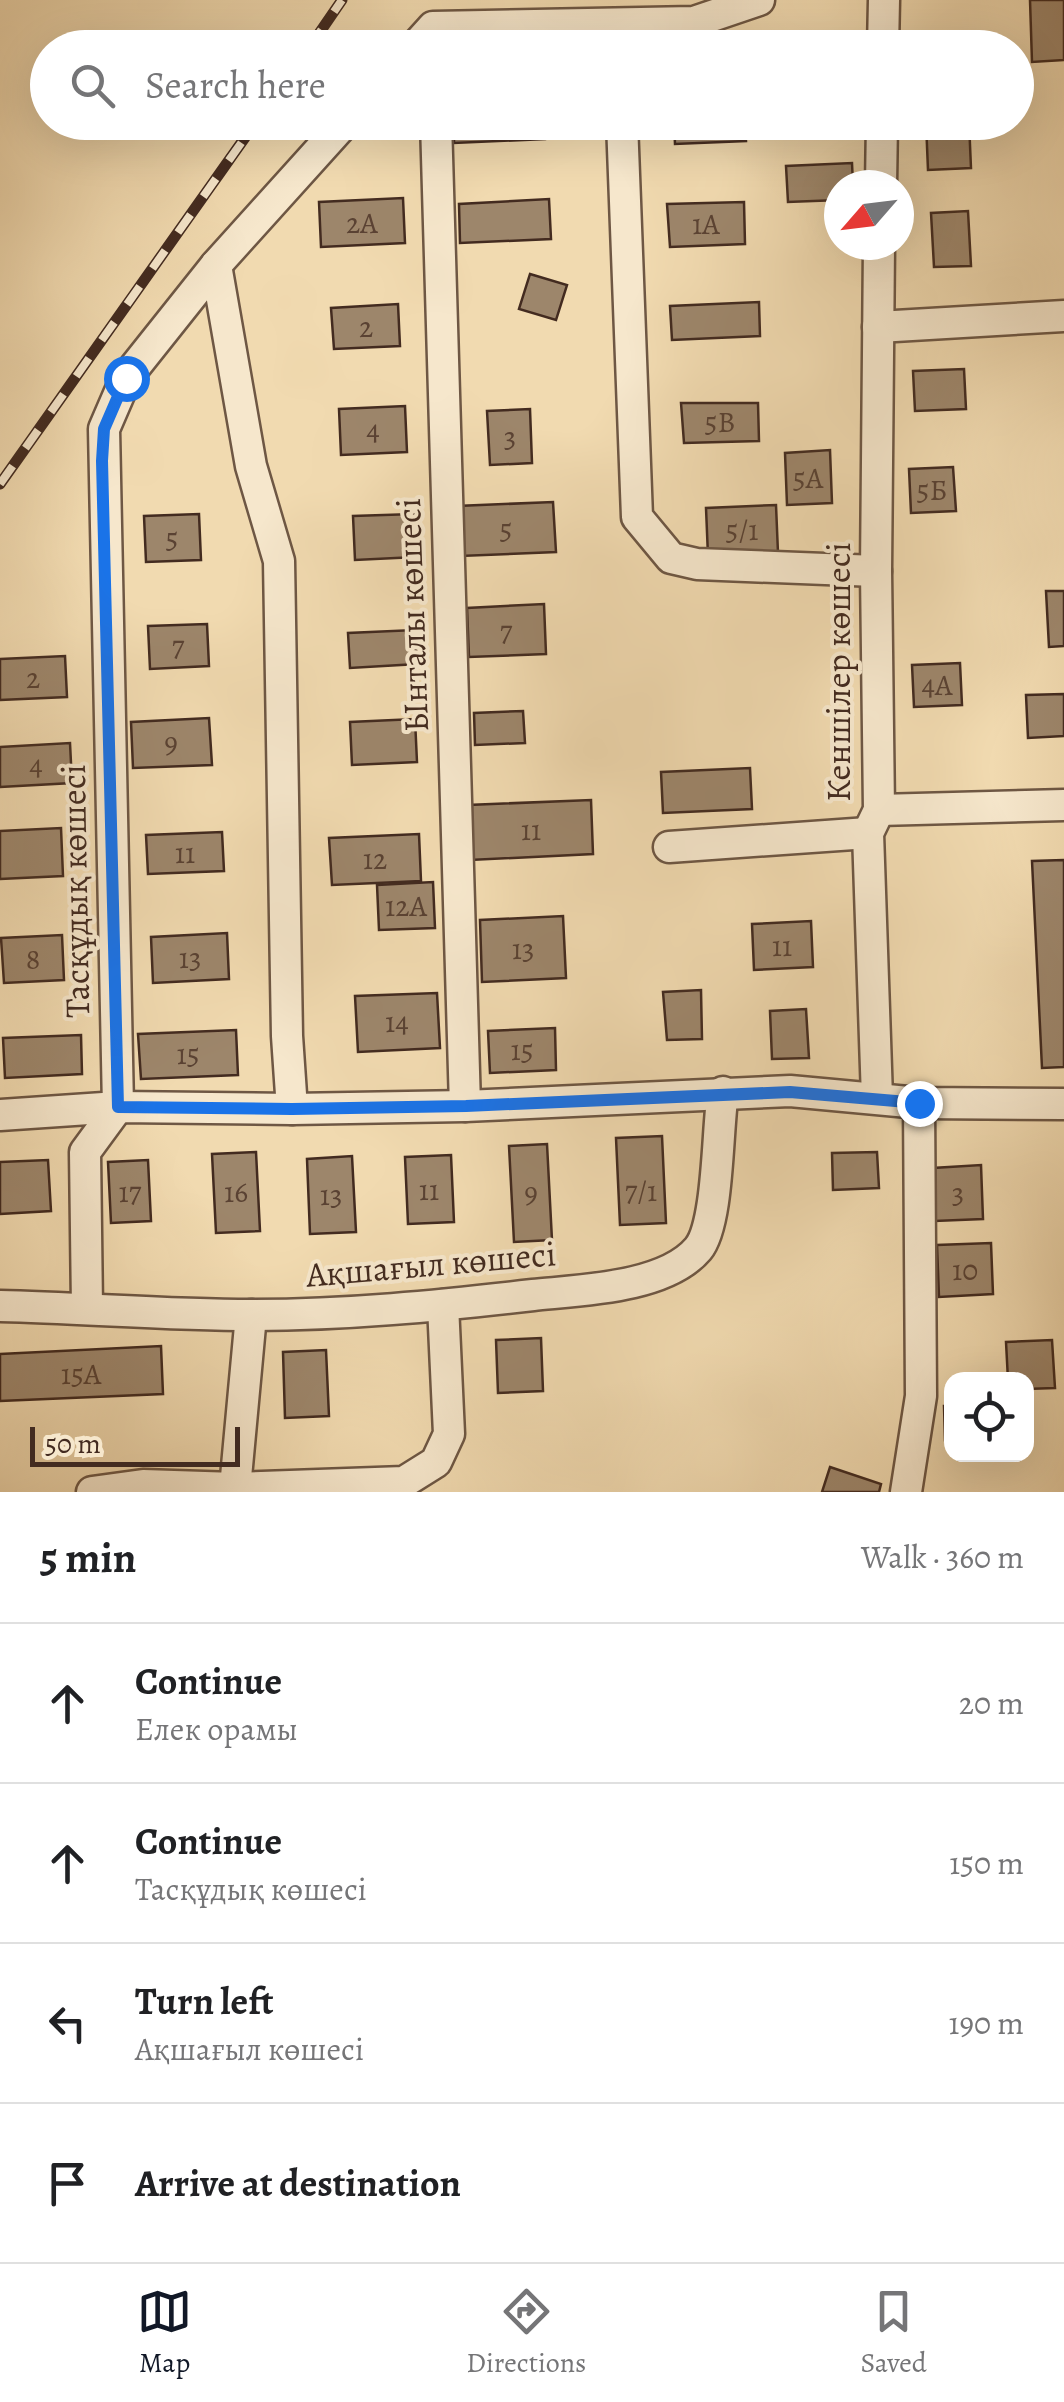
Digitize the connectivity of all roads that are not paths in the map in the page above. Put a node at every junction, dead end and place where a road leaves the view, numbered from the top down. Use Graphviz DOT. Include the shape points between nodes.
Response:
graph roads {
  1 [pos="759,0"];
  2 [pos="884,0"];
  3 [pos="647,30"];
  4 [pos="884,30"];
  5 [pos="329,140"];
  6 [pos="437,140"];
  7 [pos="623,140"];
  8 [pos="882,140"];
  9 [pos="881,170"];
  10 [pos="880,260"];
  11 [pos="216,265"];
  12 [pos="1064,316"];
  13 [pos="878,327"];
  14 [pos="876,571"];
  15 [pos="1064,805"];
  16 [pos="873,822"];
  17 [pos="669,847"];
  18 [pos="723,1092"];
  19 [pos="877,1098"];
  20 [pos="919,1103"];
  21 [pos="1064,1104"];
  22 [pos="466,1106"];
  23 [pos="118,1107"];
  24 [pos="292,1109"];
  25 [pos="0,1116"];
  26 [pos="0,1306"];
  27 [pos="443,1306"];
  28 [pos="87,1308"];
  29 [pos="251,1315"];
  30 [pos="235,1488"];
  31 [pos="143,1489"];
  32 [pos="92,1492"];
  33 [pos="906,1492"];
  1 -- 3 [label="street"];
  2 -- 4 [label="street"];
  5 -- 11 [label="street, Тасқұдық көшесі"];
  6 -- 22 [label="street, Ынталы көшесі"];
  7 -- 14 [label="street" via="636,517 671,558 697,564"];
  8 -- 9 [label="street"];
  10 -- 13 [label="street, Кеншілер көшесі"];
  11 -- 23 [label="street, Тасқұдық көшесі" via="126,378 104,429"];
  11 -- 24 [label="street" via="251,466 280,561"];
  12 -- 13 [label="street"];
  13 -- 14 [label="street, Кеншілер көшесі"];
  14 -- 16 [label="street, Кеншілер көшесі"];
  15 -- 16 [label="street"];
  16 -- 17 [label="street"];
  16 -- 19 [label="street, Кеншілер көшесі"];
  18 -- 19 [label="street"];
  18 -- 22 [label="street"];
  18 -- 27 [label="street, Ақшағыл көшесі" via="715,1195 700,1248 662,1274"];
  19 -- 20 [label="street"];
  20 -- 21 [label="street"];
  20 -- 33 [label="street" via="920,1396"];
  22 -- 24 [label="street"];
  23 -- 24 [label="street"];
  23 -- 25 [label="street"];
  23 -- 28 [label="street" via="85,1152"];
  26 -- 28 [label="street, Ақшағыл көшесі"];
  27 -- 29 [label="street, Ақшағыл көшесі"];
  27 -- 30 [label="street" via="449,1434 436,1462 404,1482"];
  28 -- 29 [label="street, Ақшағыл көшесі"];
  29 -- 30 [label="street"];
  30 -- 31 [label="street"];
  31 -- 32 [label="street"];
}
